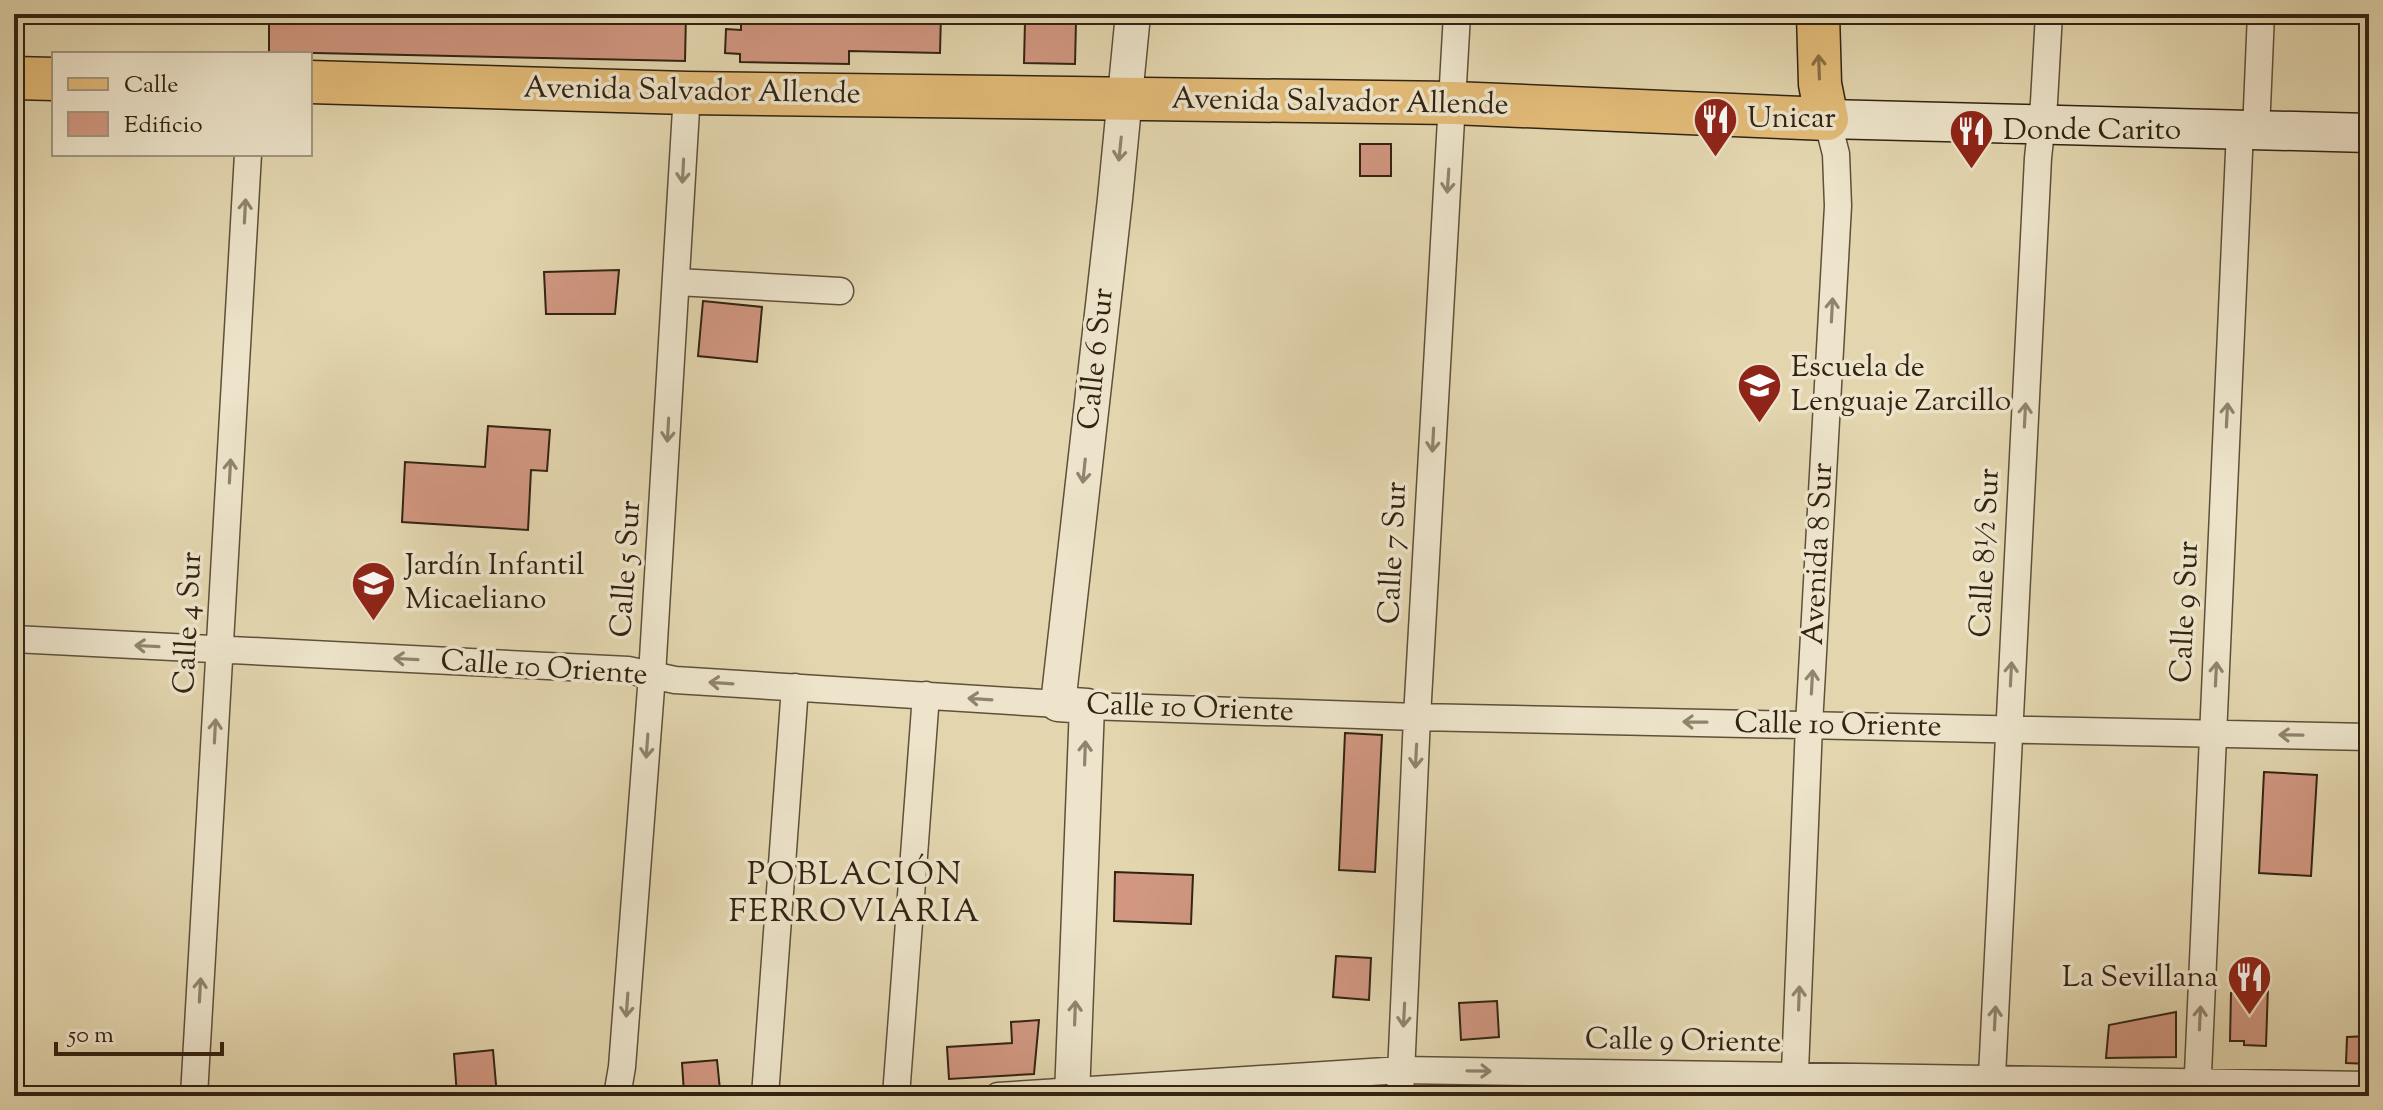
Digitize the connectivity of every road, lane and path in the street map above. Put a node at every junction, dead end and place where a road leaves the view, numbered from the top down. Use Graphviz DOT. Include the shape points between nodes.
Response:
graph roads {
  1 [pos="1133,14"];
  2 [pos="1457,14"];
  3 [pos="1818,14"];
  4 [pos="2049,14"];
  5 [pos="2261,14"];
  6 [pos="14,78"];
  7 [pos="52,79"];
  8 [pos="312,82"];
  9 [pos="687,93"];
  10 [pos="1125,100"];
  11 [pos="1453,103"];
  12 [pos="1827,119"];
  13 [pos="2042,125"];
  14 [pos="2248,131"];
  15 [pos="2369,133"];
  16 [pos="248,156"];
  17 [pos="677,282"];
  18 [pos="840,291"];
  19 [pos="14,639"];
  20 [pos="219,649"];
  21 [pos="652,675"];
  22 [pos="795,687"];
  23 [pos="926,695"];
  24 [pos="1073,705"];
  25 [pos="1417,717"];
  26 [pos="1809,725"];
  27 [pos="2009,730"];
  28 [pos="2213,734"];
  29 [pos="2369,737"];
  30 [pos="1401,1070"];
  31 [pos="2369,1085"];
  32 [pos="1795,1086"];
  33 [pos="1992,1088"];
  34 [pos="2197,1089"];
  35 [pos="1072,1094"];
  36 [pos="194,1096"];
  37 [pos="617,1096"];
  38 [pos="765,1096"];
  39 [pos="896,1096"];
  40 [pos="998,1096"];
  41 [pos="1400,1096"];
  1 -- 10 [label="street, Calle 6 Sur"];
  2 -- 11 [label="street, Calle 7 Sur"];
  12 -- 3 [label="main road, Avenida 8 Sur, one-way"];
  4 -- 13 [label="street, Calle 8½ Sur"];
  5 -- 14 [label="street, Calle 9 Sur"];
  6 -- 7 [label="main road"];
  8 -- 9 [label="main road, Avenida Salvador Allende"];
  9 -- 10 [label="main road, Avenida Salvador Allende"];
  9 -- 17 [label="street, Calle 5 Sur, one-way"];
  10 -- 11 [label="main road, Avenida Salvador Allende"];
  10 -- 24 [label="street, Calle 6 Sur, one-way"];
  11 -- 12 [label="main road, Avenida Salvador Allende"];
  11 -- 25 [label="street, Calle 7 Sur, one-way"];
  12 -- 13 [label="main road, Avenida Salvador Allende"];
  26 -- 12 [label="street, Avenida 8 Sur, one-way" via="1838,206 1836,154"];
  13 -- 14 [label="main road, Avenida Salvador Allende"];
  27 -- 13 [label="street, Calle 8½ Sur, one-way"];
  14 -- 15 [label="main road, Avenida Salvador Allende"];
  28 -- 14 [label="street, Calle 9 Sur, one-way"];
  20 -- 16 [label="street, Calle 4 Sur, one-way"];
  17 -- 18 [label="street"];
  17 -- 21 [label="street, Calle 5 Sur, one-way"];
  20 -- 19 [label="street, Calle 10 Oriente, one-way"];
  21 -- 20 [label="street, Calle 10 Oriente, one-way"];
  36 -- 20 [label="street, Calle 4 Sur, one-way"];
  22 -- 21 [label="street, Calle 10 Oriente, one-way"];
  21 -- 37 [label="street, Calle 5 Sur, one-way"];
  22 -- 23 [label="street, Calle 10 Oriente"];
  22 -- 38 [label="street"];
  24 -- 23 [label="street, Calle 10 Oriente, one-way"];
  23 -- 39 [label="street"];
  24 -- 25 [label="street, Calle 10 Oriente"];
  35 -- 24 [label="street, Calle 6 Sur, one-way"];
  26 -- 25 [label="street, Calle 10 Oriente, one-way"];
  25 -- 30 [label="street, Calle 7 Sur, one-way"];
  26 -- 27 [label="street, Calle 10 Oriente"];
  32 -- 26 [label="street, Avenida 8 Sur, one-way"];
  27 -- 28 [label="street, Calle 10 Oriente"];
  33 -- 27 [label="street, Calle 8½ Sur, one-way"];
  29 -- 28 [label="street, Calle 10 Oriente, one-way"];
  34 -- 28 [label="street, Calle 9 Sur, one-way"];
  30 -- 32 [label="street, Calle 9 Oriente, one-way"];
  30 -- 35 [label="street, Calle 9 Oriente"];
  30 -- 41 [label="street, Calle 7 Sur"];
  31 -- 34 [label="street, Calle 9 Oriente"];
  32 -- 33 [label="street, Calle 9 Oriente"];
  33 -- 34 [label="street, Calle 9 Oriente"];
  35 -- 40 [label="street, Calle 9 Oriente"];
}
